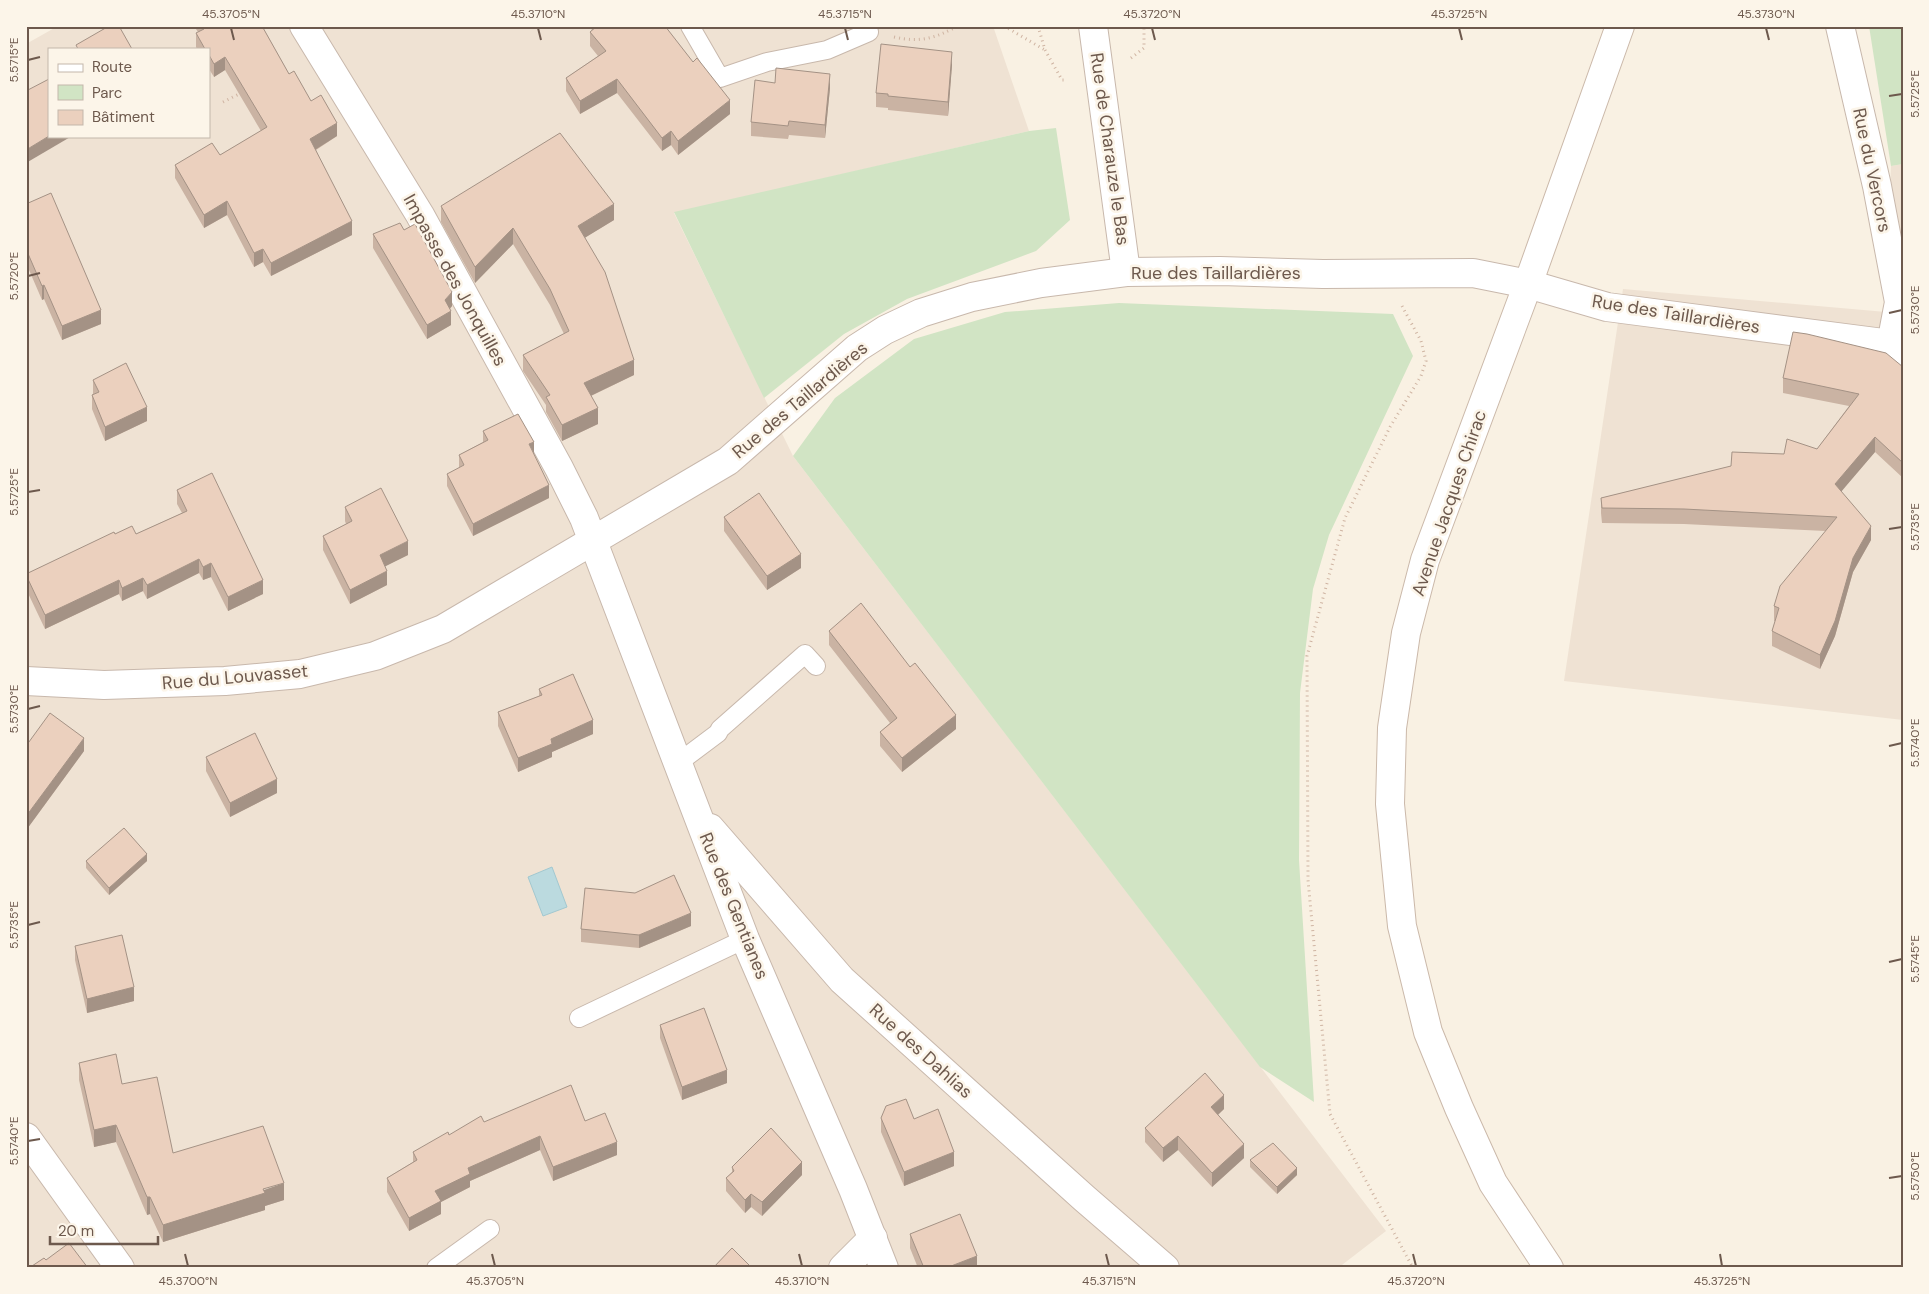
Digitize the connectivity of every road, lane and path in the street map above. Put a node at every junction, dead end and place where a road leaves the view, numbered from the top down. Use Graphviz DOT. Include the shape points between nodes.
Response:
graph roads {
  1 [pos="304,26"];
  2 [pos="690,26"];
  3 [pos="958,26"];
  4 [pos="1004,26"];
  5 [pos="1094,26"];
  6 [pos="1620,26"];
  7 [pos="1840,26"];
  8 [pos="868,29"];
  9 [pos="1045,50"];
  10 [pos="247,89"];
  11 [pos="223,102"];
  12 [pos="1126,272"];
  13 [pos="1528,284"];
  14 [pos="1400,303"];
  15 [pos="1897,352"];
  16 [pos="593,541"];
  17 [pos="816,666"];
  18 [pos="26,681"];
  19 [pos="678,763"];
  20 [pos="697,813"];
  21 [pos="745,939"];
  22 [pos="579,1018"];
  23 [pos="26,1137"];
  24 [pos="490,1229"];
  25 [pos="873,1238"];
  26 [pos="120,1268"];
  27 [pos="436,1268"];
  28 [pos="843,1268"];
  29 [pos="884,1268"];
  30 [pos="1165,1268"];
  31 [pos="1413,1268"];
  32 [pos="1549,1268"];
  1 -- 16 [label="street, Impasse des Jonquilles" via="420,215 559,468"];
  2 -- 8 [label="lane" via="720,78 766,62 827,50"];
  3 -- 8 [label="path" via="934,38 908,40"];
  4 -- 9 [label="path"];
  5 -- 12 [label="street, Rue de Charauze le Bas"];
  6 -- 13 [label="street, Avenue Jacques Chirac"];
  7 -- 15 [label="street, Rue du Vercors" via="1877,186 1899,302"];
  10 -- 11 [label="path"];
  12 -- 13 [label="street, Rue des Taillardières" via="1473,273"];
  12 -- 16 [label="street, Rue des Taillardières" via="1041,283 972,297 921,313 885,330 857,348 728,461"];
  13 -- 15 [label="street, Rue des Taillardières" via="1607,307"];
  13 -- 32 [label="street, Avenue Jacques Chirac" via="1425,560 1406,633 1393,718 1390,804 1402,926 1428,1032 1493,1183"];
  14 -- 31 [label="path" via="1421,341 1426,361 1345,518 1307,656 1308,880 1330,1114"];
  16 -- 18 [label="street, Rue du Louvasset" via="442,629 375,656 300,674 225,681 104,685"];
  16 -- 19 [label="street, Rue des Gentianes"];
  17 -- 19 [label="lane" via="805,654 718,733"];
  19 -- 20 [label="street, Rue des Gentianes"];
  20 -- 21 [label="street, Rue des Gentianes"];
  20 -- 30 [label="street, Rue des Dahlias" via="842,980"];
  21 -- 22 [label="lane"];
  21 -- 25 [label="street, Rue des Gentianes"];
  23 -- 26 [label="street"];
  24 -- 27 [label="lane"];
  25 -- 28 [label="street"];
  25 -- 29 [label="street, Rue des Gentianes"];
}
